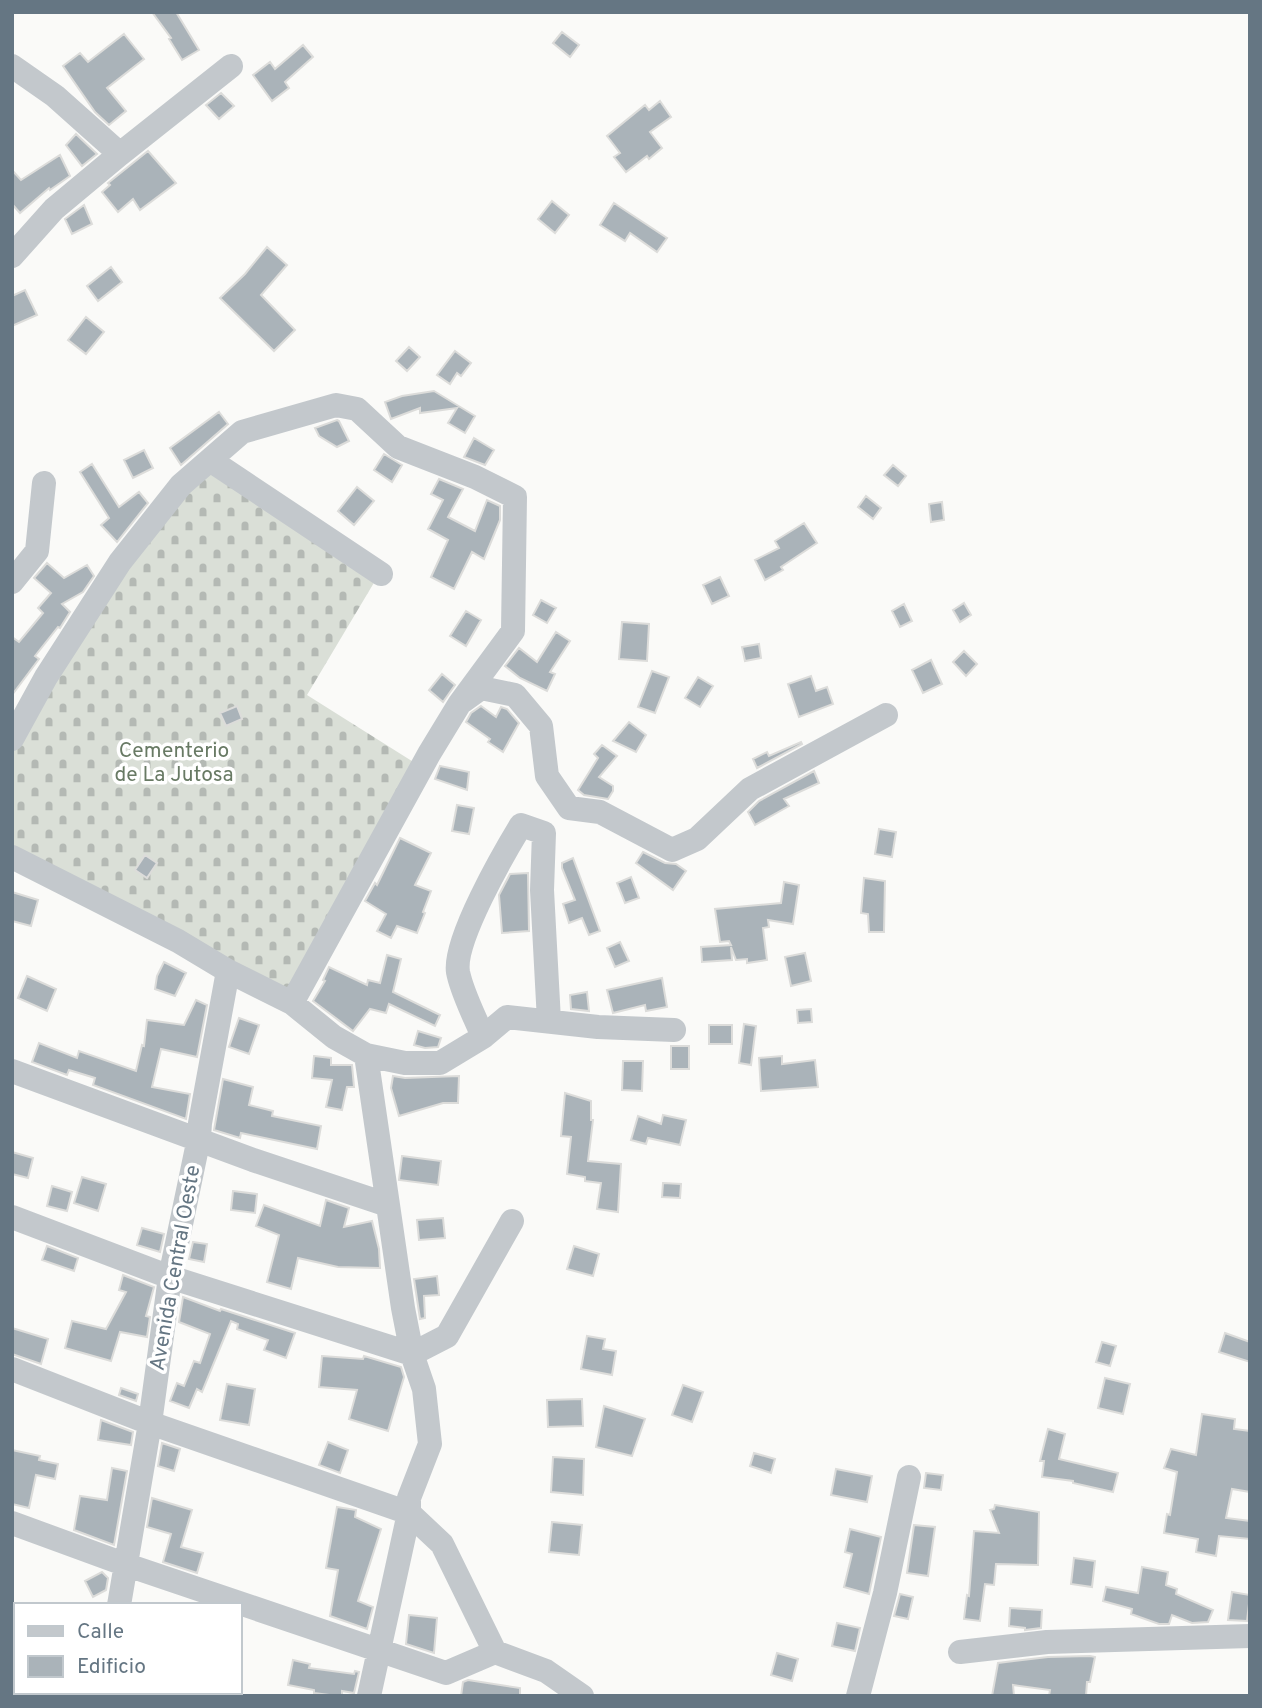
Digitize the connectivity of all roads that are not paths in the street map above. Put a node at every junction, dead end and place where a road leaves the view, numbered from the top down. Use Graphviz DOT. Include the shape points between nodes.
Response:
graph roads {
  1 [pos="12,66"];
  2 [pos="231,66"];
  3 [pos="120,154"];
  4 [pos="12,256"];
  5 [pos="209,460"];
  6 [pos="44,483"];
  7 [pos="381,574"];
  8 [pos="12,582"];
  9 [pos="460,703"];
  10 [pos="887,715"];
  11 [pos="12,740"];
  12 [pos="12,857"];
  13 [pos="228,971"];
  14 [pos="292,1003"];
  15 [pos="549,1021"];
  16 [pos="674,1030"];
  17 [pos="483,1037"];
  18 [pos="366,1055"];
  19 [pos="12,1071"];
  20 [pos="199,1138"];
  21 [pos="388,1205"];
  22 [pos="12,1217"];
  23 [pos="512,1221"];
  24 [pos="170,1277"];
  25 [pos="411,1354"];
  26 [pos="12,1369"];
  27 [pos="150,1423"];
  28 [pos="909,1477"];
  29 [pos="409,1513"];
  30 [pos="12,1523"];
  31 [pos="124,1564"];
  32 [pos="119,1603"];
  33 [pos="238,1603"];
  34 [pos="242,1604"];
  35 [pos="1250,1636"];
  36 [pos="379,1651"];
  37 [pos="495,1652"];
  38 [pos="960,1652"];
  39 [pos="369,1696"];
  40 [pos="582,1696"];
  41 [pos="858,1696"];
  1 -- 3 [label="street"];
  2 -- 3 [label="street"];
  3 -- 4 [label="street" via="54,209"];
  5 -- 7 [label="street"];
  5 -- 9 [label="street" via="242,432 335,405 357,409 398,447 515,497 513,631"];
  5 -- 11 [label="street" via="181,485 120,562 46,677"];
  6 -- 8 [label="street" via="37,551"];
  9 -- 10 [label="street" via="481,688 515,695 541,726 547,776 569,808 600,813 672,850 697,839 750,789"];
  9 -- 14 [label="street"];
  12 -- 13 [label="street"];
  13 -- 14 [label="street"];
  13 -- 20 [label="street, Avenida Central Oeste"];
  14 -- 18 [label="street" via="334,1037"];
  15 -- 16 [label="street"];
  15 -- 17 [label="street" via="507,1017"];
  15 -- 17 [label="street" via="542,890 544,832 521,825 493,873 458,962"];
  17 -- 18 [label="street" via="440,1063 405,1063"];
  18 -- 21 [label="street"];
  19 -- 20 [label="street"];
  20 -- 21 [label="street"];
  20 -- 24 [label="street, Avenida Central Oeste"];
  21 -- 25 [label="street"];
  22 -- 24 [label="street"];
  23 -- 25 [label="street" via="447,1336"];
  24 -- 25 [label="street"];
  24 -- 27 [label="street, Avenida Central Oeste"];
  25 -- 29 [label="street" via="424,1389 430,1444 409,1498"];
  26 -- 27 [label="street"];
  27 -- 29 [label="street"];
  27 -- 31 [label="street, Avenida Central Oeste"];
  28 -- 41 [label="street"];
  29 -- 36 [label="street"];
  29 -- 37 [label="street" via="442,1544"];
  30 -- 31 [label="street"];
  31 -- 32 [label="street, Avenida Central Oeste"];
  31 -- 33 [label="street"];
  34 -- 36 [label="street"];
  35 -- 38 [label="street" via="1047,1642"];
  36 -- 37 [label="street" via="446,1673"];
  36 -- 39 [label="street"];
  37 -- 40 [label="street" via="546,1671"];
}
